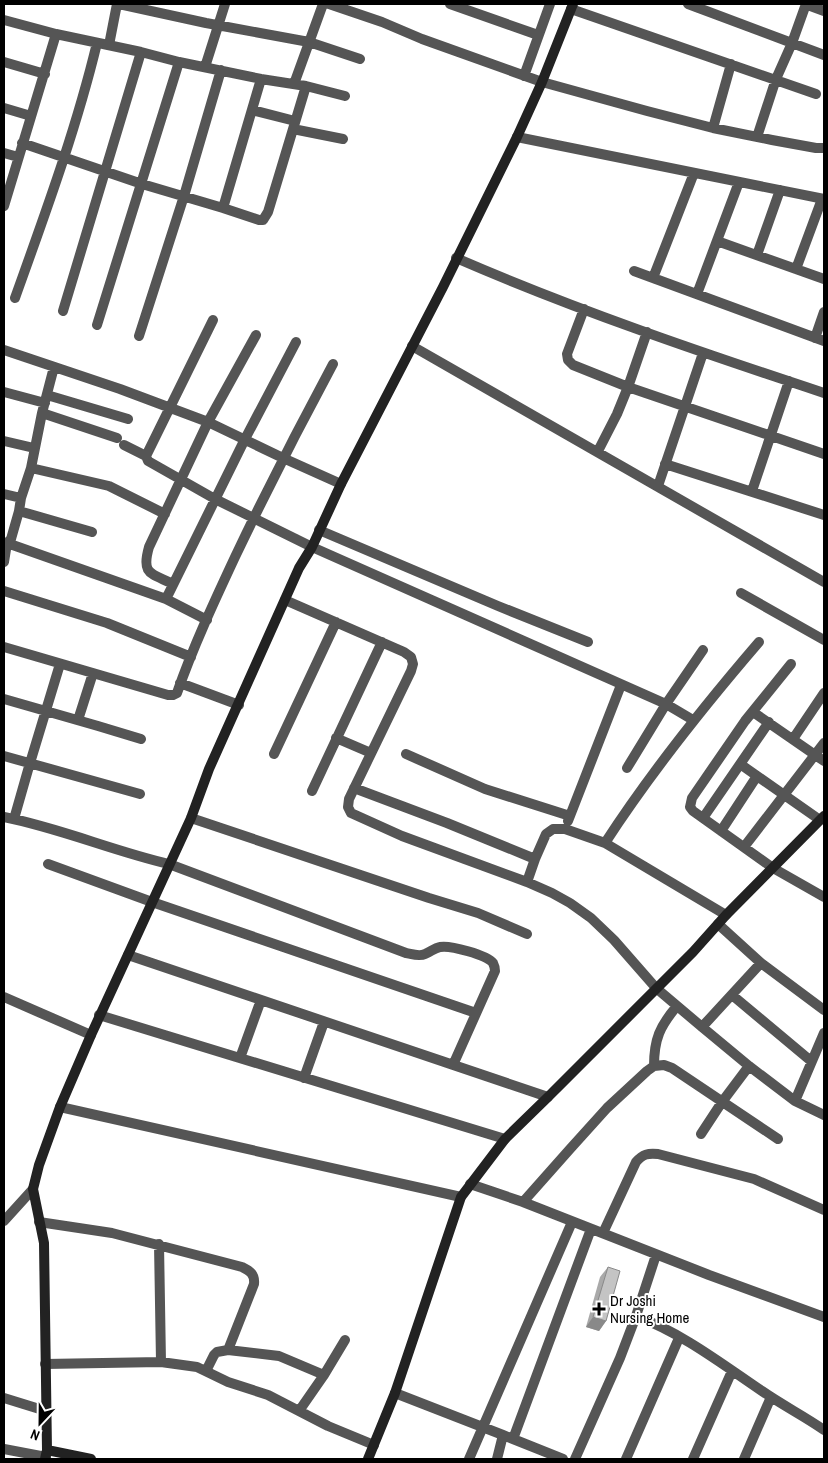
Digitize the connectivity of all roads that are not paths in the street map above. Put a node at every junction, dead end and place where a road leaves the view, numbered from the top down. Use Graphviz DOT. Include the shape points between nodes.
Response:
graph roads {
  1 [pos="118,4"];
  2 [pos="226,4"];
  3 [pos="323,4"];
  4 [pos="329,4"];
  5 [pos="450,4"];
  6 [pos="550,4"];
  7 [pos="689,4"];
  8 [pos="805,4"];
  9 [pos="572,7"];
  10 [pos="824,11"];
  11 [pos="4,20"];
  12 [pos="219,25"];
  13 [pos="56,34"];
  14 [pos="538,35"];
  15 [pos="309,42"];
  16 [pos="97,43"];
  17 [pos="792,43"];
  18 [pos="109,45"];
  19 [pos="141,52"];
  20 [pos="824,55"];
  21 [pos="360,59"];
  22 [pos="4,62"];
  23 [pos="178,62"];
  24 [pos="731,64"];
  25 [pos="205,67"];
  26 [pos="220,70"];
  27 [pos="45,74"];
  28 [pos="524,76"];
  29 [pos="261,79"];
  30 [pos="776,80"];
  31 [pos="542,82"];
  32 [pos="294,84"];
  33 [pos="306,86"];
  34 [pos="816,94"];
  35 [pos="344,96"];
  36 [pos="4,108"];
  37 [pos="252,110"];
  38 [pos="31,116"];
  39 [pos="294,125"];
  40 [pos="713,128"];
  41 [pos="517,137"];
  42 [pos="757,137"];
  43 [pos="343,139"];
  44 [pos="22,143"];
  45 [pos="824,148"];
  46 [pos="4,153"];
  47 [pos="18,157"];
  48 [pos="65,158"];
  49 [pos="105,170"];
  50 [pos="694,173"];
  51 [pos="739,182"];
  52 [pos="142,184"];
  53 [pos="780,190"];
  54 [pos="184,196"];
  55 [pos="823,199"];
  56 [pos="5,200"];
  57 [pos="223,208"];
  58 [pos="717,241"];
  59 [pos="757,255"];
  60 [pos="456,258"];
  61 [pos="796,269"];
  62 [pos="634,271"];
  63 [pos="653,278"];
  64 [pos="824,279"];
  65 [pos="697,294"];
  66 [pos="16,298"];
  67 [pos="584,309"];
  68 [pos="63,311"];
  69 [pos="824,312"];
  70 [pos="213,320"];
  71 [pos="98,325"];
  72 [pos="647,332"];
  73 [pos="256,335"];
  74 [pos="139,336"];
  75 [pos="820,339"];
  76 [pos="296,342"];
  77 [pos="412,346"];
  78 [pos="4,350"];
  79 [pos="703,353"];
  80 [pos="333,364"];
  81 [pos="54,367"];
  82 [pos="788,381"];
  83 [pos="628,387"];
  84 [pos="4,392"];
  85 [pos="824,393"];
  86 [pos="45,404"];
  87 [pos="685,406"];
  88 [pos="169,408"];
  89 [pos="128,419"];
  90 [pos="208,422"];
  91 [pos="771,436"];
  92 [pos="245,439"];
  93 [pos="4,441"];
  94 [pos="34,448"];
  95 [pos="598,451"];
  96 [pos="824,454"];
  97 [pos="146,456"];
  98 [pos="283,458"];
  99 [pos="665,464"];
  100 [pos="31,468"];
  101 [pos="181,480"];
  102 [pos="341,484"];
  103 [pos="658,486"];
  104 [pos="752,491"];
  105 [pos="4,494"];
  106 [pos="21,498"];
  107 [pos="215,499"];
  108 [pos="20,511"];
  109 [pos="165,514"];
  110 [pos="824,515"];
  111 [pos="254,518"];
  112 [pos="319,530"];
  113 [pos="92,532"];
  114 [pos="7,539"];
  115 [pos="312,547"];
  116 [pos="4,562"];
  117 [pos="824,582"];
  118 [pos="174,584"];
  119 [pos="4,591"];
  120 [pos="741,593"];
  121 [pos="166,599"];
  122 [pos="285,600"];
  123 [pos="207,620"];
  124 [pos="336,622"];
  125 [pos="824,639"];
  126 [pos="382,642"];
  127 [pos="588,642"];
  128 [pos="759,642"];
  129 [pos="4,648"];
  130 [pos="703,650"];
  131 [pos="191,656"];
  132 [pos="60,664"];
  133 [pos="791,664"];
  134 [pos="93,673"];
  135 [pos="180,683"];
  136 [pos="622,685"];
  137 [pos="824,693"];
  138 [pos="4,698"];
  139 [pos="239,704"];
  140 [pos="666,704"];
  141 [pos="45,710"];
  142 [pos="753,712"];
  143 [pos="78,720"];
  144 [pos="693,720"];
  145 [pos="769,722"];
  146 [pos="336,738"];
  147 [pos="793,739"];
  148 [pos="141,740"];
  149 [pos="824,743"];
  150 [pos="371,752"];
  151 [pos="274,754"];
  152 [pos="406,754"];
  153 [pos="4,756"];
  154 [pos="820,758"];
  155 [pos="30,763"];
  156 [pos="740,764"];
  157 [pos="627,768"];
  158 [pos="757,776"];
  159 [pos="354,788"];
  160 [pos="312,790"];
  161 [pos="140,794"];
  162 [pos="785,795"];
  163 [pos="570,816"];
  164 [pos="9,818"];
  165 [pos="190,818"];
  166 [pos="703,818"];
  167 [pos="822,818"];
  168 [pos="565,828"];
  169 [pos="721,831"];
  170 [pos="605,843"];
  171 [pos="744,847"];
  172 [pos="535,860"];
  173 [pos="48,864"];
  174 [pos="169,864"];
  175 [pos="773,868"];
  176 [pos="527,882"];
  177 [pos="824,896"];
  178 [pos="152,902"];
  179 [pos="726,915"];
  180 [pos="718,924"];
  181 [pos="527,934"];
  182 [pos="128,956"];
  183 [pos="761,963"];
  184 [pos="656,988"];
  185 [pos="732,995"];
  186 [pos="4,997"];
  187 [pos="261,1000"];
  188 [pos="677,1006"];
  189 [pos="824,1010"];
  190 [pos="476,1013"];
  191 [pos="99,1016"];
  192 [pos="324,1022"];
  193 [pos="702,1027"];
  194 [pos="824,1033"];
  195 [pos="91,1035"];
  196 [pos="240,1058"];
  197 [pos="812,1061"];
  198 [pos="453,1065"];
  199 [pos="654,1066"];
  200 [pos="749,1066"];
  201 [pos="304,1078"];
  202 [pos="548,1097"];
  203 [pos="795,1101"];
  204 [pos="722,1102"];
  205 [pos="60,1107"];
  206 [pos="824,1116"];
  207 [pos="701,1134"];
  208 [pos="505,1139"];
  209 [pos="778,1139"];
  210 [pos="470,1184"];
  211 [pos="33,1189"];
  212 [pos="461,1197"];
  213 [pos="523,1202"];
  214 [pos="824,1210"];
  215 [pos="4,1221"];
  216 [pos="39,1222"];
  217 [pos="572,1222"];
  218 [pos="591,1229"];
  219 [pos="603,1233"];
  220 [pos="158,1244"];
  221 [pos="656,1255"];
  222 [pos="636,1316"];
  223 [pos="824,1317"];
  224 [pos="679,1338"];
  225 [pos="345,1340"];
  226 [pos="228,1350"];
  227 [pos="161,1362"];
  228 [pos="46,1364"];
  229 [pos="206,1370"];
  230 [pos="732,1371"];
  231 [pos="324,1375"];
  232 [pos="395,1394"];
  233 [pos="771,1397"];
  234 [pos="4,1398"];
  235 [pos="46,1411"];
  236 [pos="299,1411"];
  237 [pos="482,1427"];
  238 [pos="824,1430"];
  239 [pos="508,1437"];
  240 [pos="374,1445"];
  241 [pos="4,1449"];
  242 [pos="46,1455"];
  243 [pos="91,1459"];
  244 [pos="368,1459"];
  245 [pos="469,1459"];
  246 [pos="497,1459"];
  247 [pos="563,1459"];
  248 [pos="576,1459"];
  249 [pos="626,1459"];
  250 [pos="694,1459"];
  251 [pos="744,1459"];
  1 -- 12 [label="street"];
  1 -- 18 [label="street"];
  2 -- 12 [label="street"];
  3 -- 15 [label="street"];
  4 -- 28 [label="street"];
  5 -- 14 [label="street"];
  6 -- 14 [label="street"];
  7 -- 17 [label="street"];
  8 -- 10 [label="street"];
  8 -- 17 [label="street"];
  9 -- 24 [label="street"];
  9 -- 31 [label="main road"];
  11 -- 13 [label="street"];
  12 -- 15 [label="street"];
  12 -- 25 [label="street"];
  13 -- 16 [label="street"];
  13 -- 27 [label="street"];
  14 -- 28 [label="street"];
  15 -- 21 [label="street"];
  15 -- 32 [label="street"];
  16 -- 18 [label="street"];
  16 -- 48 [label="street"];
  17 -- 20 [label="street"];
  17 -- 30 [label="street"];
  18 -- 19 [label="street"];
  19 -- 23 [label="street"];
  19 -- 49 [label="street"];
  22 -- 27 [label="street"];
  23 -- 25 [label="street"];
  23 -- 52 [label="street"];
  24 -- 30 [label="street"];
  24 -- 40 [label="street"];
  25 -- 26 [label="street"];
  26 -- 29 [label="street"];
  26 -- 54 [label="street"];
  27 -- 38 [label="street"];
  28 -- 31 [label="street"];
  29 -- 32 [label="street"];
  29 -- 37 [label="street"];
  30 -- 34 [label="street"];
  30 -- 42 [label="street"];
  31 -- 40 [label="street"];
  31 -- 41 [label="main road"];
  32 -- 33 [label="street"];
  33 -- 35 [label="street"];
  33 -- 39 [label="street"];
  36 -- 38 [label="street"];
  37 -- 39 [label="street"];
  37 -- 57 [label="street"];
  38 -- 44 [label="street"];
  39 -- 43 [label="street"];
  39 -- 57 [label="street" via="263,220"];
  40 -- 42 [label="street"];
  41 -- 50 [label="street"];
  41 -- 60 [label="main road"];
  42 -- 45 [label="street"];
  44 -- 47 [label="street"];
  44 -- 48 [label="street"];
  46 -- 47 [label="street"];
  47 -- 56 [label="street"];
  48 -- 49 [label="street"];
  48 -- 66 [label="street"];
  49 -- 52 [label="street"];
  49 -- 68 [label="street"];
  50 -- 51 [label="street"];
  50 -- 63 [label="street"];
  51 -- 53 [label="street"];
  51 -- 58 [label="street"];
  52 -- 54 [label="street"];
  52 -- 71 [label="street"];
  53 -- 55 [label="street"];
  53 -- 59 [label="street"];
  54 -- 57 [label="street"];
  54 -- 74 [label="street"];
  55 -- 61 [label="street"];
  58 -- 59 [label="street"];
  58 -- 65 [label="street"];
  59 -- 61 [label="street"];
  60 -- 67 [label="street"];
  60 -- 77 [label="main road"];
  61 -- 64 [label="street"];
  62 -- 63 [label="street"];
  63 -- 65 [label="street"];
  65 -- 75 [label="street"];
  67 -- 72 [label="street"];
  67 -- 83 [label="street" via="567,354 568,360 573,365"];
  69 -- 75 [label="street"];
  70 -- 88 [label="street"];
  72 -- 79 [label="street"];
  72 -- 83 [label="street"];
  73 -- 90 [label="street"];
  76 -- 92 [label="street"];
  77 -- 95 [label="street"];
  77 -- 102 [label="main road"];
  78 -- 81 [label="street"];
  79 -- 82 [label="street"];
  79 -- 87 [label="street"];
  80 -- 98 [label="street"];
  81 -- 86 [label="street"];
  81 -- 88 [label="street"];
  82 -- 85 [label="street"];
  82 -- 91 [label="street"];
  83 -- 87 [label="street"];
  83 -- 95 [label="street"];
  84 -- 86 [label="street"];
  86 -- 89 [label="street"];
  86 -- 94 [label="street"];
  86 -- 97 [label="street"];
  87 -- 91 [label="street"];
  87 -- 99 [label="street"];
  88 -- 90 [label="street"];
  88 -- 97 [label="street"];
  90 -- 92 [label="street"];
  90 -- 101 [label="street"];
  91 -- 96 [label="street"];
  91 -- 104 [label="street"];
  92 -- 98 [label="street"];
  92 -- 107 [label="street"];
  93 -- 94 [label="street"];
  94 -- 100 [label="street"];
  95 -- 103 [label="street"];
  97 -- 101 [label="street" via="148,461"];
  98 -- 102 [label="street"];
  98 -- 111 [label="street"];
  99 -- 103 [label="street"];
  99 -- 104 [label="street"];
  100 -- 106 [label="street"];
  100 -- 109 [label="street" via="110,486"];
  101 -- 107 [label="street"];
  101 -- 109 [label="street"];
  102 -- 112 [label="main road"];
  103 -- 117 [label="street"];
  104 -- 110 [label="street"];
  105 -- 106 [label="street"];
  106 -- 108 [label="street"];
  107 -- 111 [label="street"];
  107 -- 118 [label="street"];
  108 -- 113 [label="street"];
  108 -- 114 [label="street"];
  109 -- 118 [label="street" via="145,562 150,572"];
  111 -- 115 [label="street"];
  111 -- 123 [label="street"];
  112 -- 115 [label="main road"];
  112 -- 127 [label="street"];
  114 -- 116 [label="street"];
  114 -- 121 [label="street"];
  115 -- 122 [label="main road"];
  115 -- 136 [label="street"];
  118 -- 121 [label="street"];
  119 -- 131 [label="street" via="107,623"];
  120 -- 125 [label="street"];
  121 -- 123 [label="street"];
  122 -- 124 [label="street"];
  122 -- 139 [label="main road"];
  123 -- 131 [label="street"];
  124 -- 126 [label="street"];
  124 -- 151 [label="street"];
  126 -- 146 [label="street"];
  126 -- 150 [label="street" via="404,652 411,657 413,664"];
  128 -- 144 [label="street"];
  129 -- 132 [label="street"];
  130 -- 140 [label="street"];
  131 -- 135 [label="street"];
  132 -- 134 [label="street"];
  132 -- 141 [label="street"];
  133 -- 142 [label="street"];
  134 -- 135 [label="street" via="168,695 176,693"];
  134 -- 143 [label="street"];
  135 -- 139 [label="street"];
  136 -- 140 [label="street"];
  136 -- 163 [label="street"];
  137 -- 147 [label="street"];
  138 -- 141 [label="street"];
  139 -- 165 [label="main road"];
  140 -- 144 [label="street"];
  140 -- 157 [label="street"];
  141 -- 143 [label="street"];
  141 -- 155 [label="street"];
  142 -- 145 [label="street"];
  142 -- 166 [label="street" via="692,798 690,807"];
  143 -- 148 [label="street"];
  144 -- 170 [label="street"];
  145 -- 147 [label="street"];
  145 -- 156 [label="street"];
  146 -- 150 [label="street"];
  146 -- 160 [label="street"];
  147 -- 154 [label="street"];
  149 -- 154 [label="street"];
  150 -- 159 [label="street"];
  152 -- 163 [label="street" via="485,789"];
  153 -- 155 [label="street"];
  154 -- 162 [label="street"];
  155 -- 161 [label="street"];
  155 -- 164 [label="street"];
  156 -- 158 [label="street"];
  156 -- 166 [label="street"];
  158 -- 162 [label="street"];
  158 -- 169 [label="street"];
  159 -- 172 [label="street"];
  159 -- 176 [label="street" via="348,807 359,818"];
  162 -- 167 [label="street"];
  162 -- 171 [label="street"];
  163 -- 168 [label="street"];
  164 -- 174 [label="street"];
  165 -- 174 [label="main road"];
  165 -- 181 [label="street" via="478,913"];
  166 -- 169 [label="street"];
  167 -- 175 [label="main road"];
  168 -- 170 [label="street"];
  168 -- 172 [label="street" via="553,828 546,834"];
  169 -- 171 [label="street"];
  170 -- 179 [label="street"];
  171 -- 175 [label="street"];
  172 -- 176 [label="street"];
  173 -- 178 [label="street"];
  174 -- 178 [label="main road"];
  174 -- 190 [label="street" via="406,953 417,956 448,946 489,959 495,971"];
  175 -- 177 [label="street"];
  175 -- 179 [label="main road"];
  176 -- 184 [label="street" via="570,903 591,918"];
  178 -- 182 [label="main road"];
  178 -- 190 [label="street"];
  179 -- 180 [label="main road"];
  180 -- 183 [label="street"];
  180 -- 184 [label="main road"];
  182 -- 187 [label="street"];
  182 -- 191 [label="main road"];
  183 -- 185 [label="street"];
  183 -- 189 [label="street"];
  184 -- 188 [label="street"];
  184 -- 202 [label="main road"];
  185 -- 193 [label="street"];
  185 -- 197 [label="street"];
  186 -- 195 [label="street"];
  187 -- 192 [label="street"];
  187 -- 196 [label="street"];
  188 -- 193 [label="street"];
  188 -- 199 [label="street" via="659,1032 654,1047"];
  190 -- 198 [label="street"];
  191 -- 195 [label="main road"];
  191 -- 196 [label="street"];
  192 -- 198 [label="street"];
  192 -- 201 [label="street"];
  193 -- 200 [label="street"];
  194 -- 197 [label="street"];
  195 -- 205 [label="main road"];
  196 -- 201 [label="street"];
  197 -- 203 [label="street"];
  198 -- 202 [label="street"];
  199 -- 204 [label="street" via="672,1068"];
  199 -- 213 [label="street" via="601,1115"];
  200 -- 203 [label="street"];
  200 -- 204 [label="street"];
  201 -- 208 [label="street"];
  202 -- 208 [label="main road"];
  203 -- 206 [label="street"];
  204 -- 207 [label="street"];
  204 -- 209 [label="street"];
  205 -- 211 [label="main road" via="38,1165"];
  205 -- 212 [label="street"];
  208 -- 210 [label="main road"];
  210 -- 212 [label="main road"];
  210 -- 213 [label="street"];
  211 -- 215 [label="street"];
  211 -- 216 [label="main road"];
  212 -- 232 [label="main road"];
  213 -- 217 [label="street"];
  214 -- 219 [label="street" via="754,1180 649,1153 636,1162"];
  216 -- 220 [label="street"];
  216 -- 228 [label="main road" via="44,1243"];
  217 -- 218 [label="street"];
  217 -- 237 [label="street"];
  218 -- 219 [label="street"];
  218 -- 239 [label="street"];
  219 -- 221 [label="street"];
  220 -- 226 [label="street" via="252,1272 254,1284"];
  220 -- 227 [label="street"];
  221 -- 222 [label="street"];
  221 -- 223 [label="street"];
  222 -- 224 [label="street"];
  222 -- 248 [label="street"];
  224 -- 230 [label="street"];
  224 -- 249 [label="street"];
  225 -- 231 [label="street"];
  226 -- 229 [label="street" via="217,1352"];
  226 -- 231 [label="street" via="279,1356"];
  227 -- 228 [label="street"];
  227 -- 229 [label="street"];
  228 -- 235 [label="main road"];
  229 -- 236 [label="street"];
  230 -- 233 [label="street"];
  230 -- 250 [label="street"];
  231 -- 236 [label="street"];
  232 -- 237 [label="street"];
  232 -- 240 [label="main road"];
  233 -- 238 [label="street"];
  233 -- 251 [label="street"];
  234 -- 235 [label="street"];
  235 -- 242 [label="main road"];
  236 -- 240 [label="street"];
  237 -- 239 [label="street"];
  237 -- 245 [label="street"];
  239 -- 246 [label="street"];
  239 -- 247 [label="street"];
  240 -- 244 [label="main road"];
  241 -- 242 [label="street"];
  242 -- 243 [label="main road"];
}
